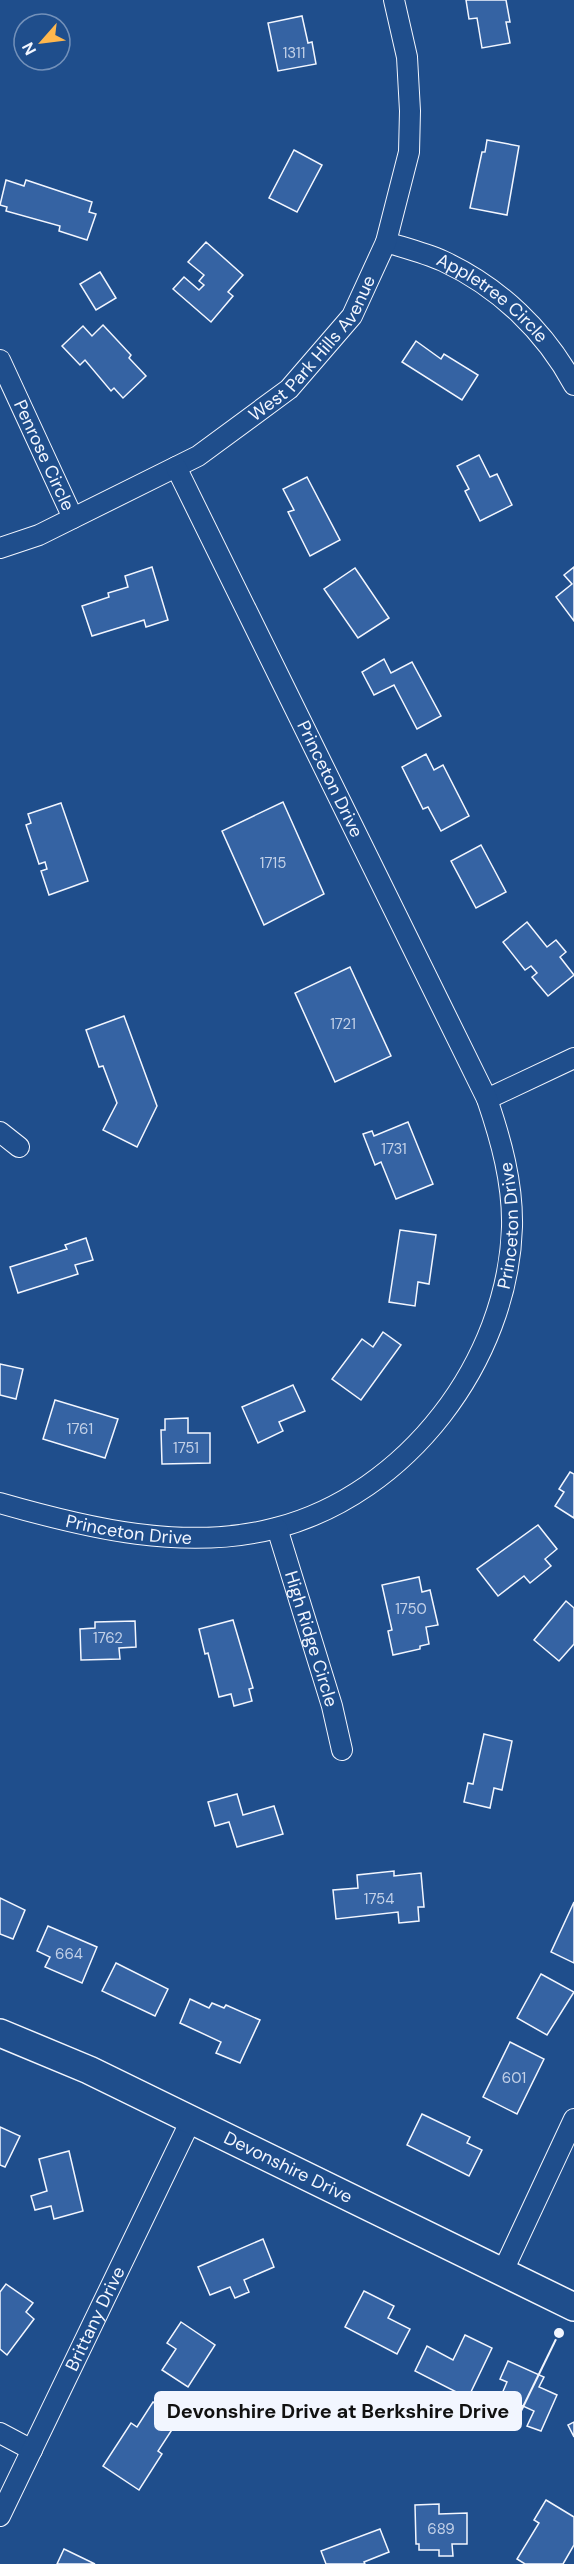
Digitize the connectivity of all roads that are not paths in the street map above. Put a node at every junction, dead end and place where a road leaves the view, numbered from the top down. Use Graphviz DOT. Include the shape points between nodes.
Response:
graph roads {
  1 [pos="394,0"];
  2 [pos="386,242"];
  3 [pos="0,360"];
  4 [pos="574,385"];
  5 [pos="176,467"];
  6 [pos="73,518"];
  7 [pos="0,548"];
  8 [pos="574,1058"];
  9 [pos="487,1099"];
  10 [pos="0,1132"];
  11 [pos="19,1147"];
  12 [pos="0,1503"];
  13 [pos="277,1528"];
  14 [pos="342,1750"];
  15 [pos="0,2033"];
  16 [pos="574,2119"];
  17 [pos="191,2120"];
  18 [pos="503,2271"];
  19 [pos="574,2307"];
  20 [pos="0,2433"];
  21 [pos="32,2450"];
  22 [pos="0,2516"];
  1 -- 2 [label="street, West Park Hills Avenue" via="407,57 411,111 409,152"];
  2 -- 4 [label="street, Appletree Circle" via="442,261 491,287 560,358"];
  2 -- 5 [label="street, West Park Hills Avenue" via="352,316 289,389 198,456"];
  3 -- 6 [label="street, Penrose Circle"];
  5 -- 6 [label="street, West Park Hills Avenue"];
  5 -- 9 [label="street, Princeton Drive"];
  6 -- 7 [label="street, West Park Hills Avenue"];
  8 -- 9 [label="street"];
  9 -- 13 [label="street, Princeton Drive" via="510,1184 512,1225 502,1294 474,1368 437,1421 388,1469 330,1508"];
  10 -- 11 [label="street"];
  12 -- 13 [label="street, Princeton Drive" via="138,1534 238,1535"];
  13 -- 14 [label="street, High Ridge Circle"];
  15 -- 17 [label="street, Devonshire Drive" via="89,2070"];
  16 -- 18 [label="street"];
  17 -- 18 [label="street, Devonshire Drive"];
  17 -- 21 [label="street, Brittany Drive"];
  18 -- 19 [label="street, Devonshire Drive"];
  20 -- 21 [label="street"];
  21 -- 22 [label="street, Brittany Drive"];
}
